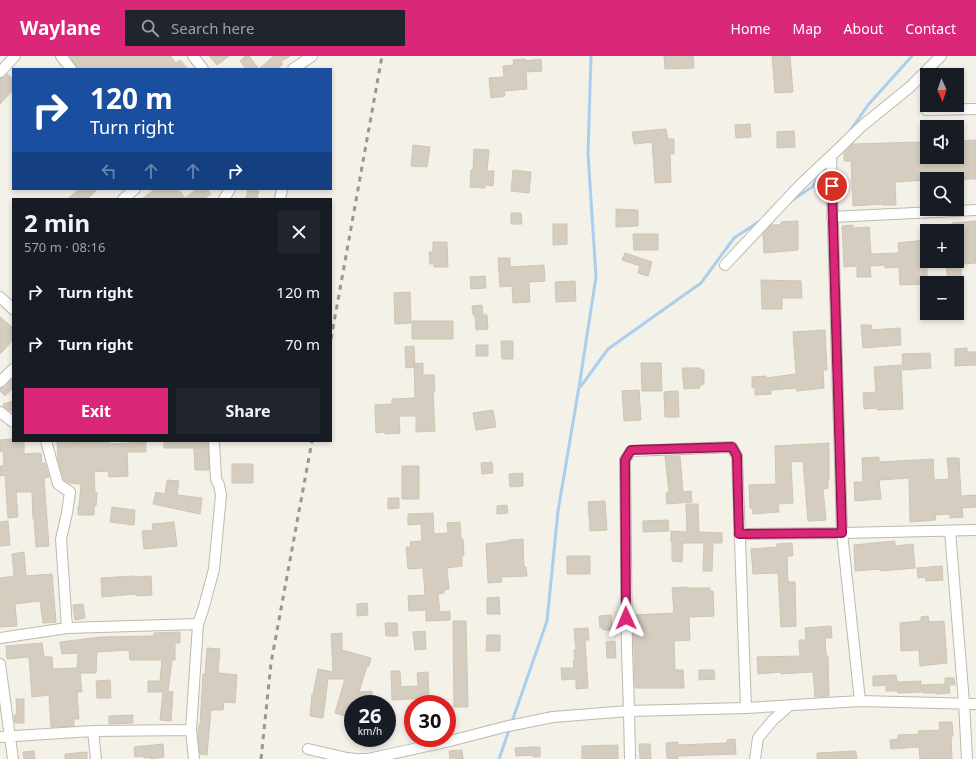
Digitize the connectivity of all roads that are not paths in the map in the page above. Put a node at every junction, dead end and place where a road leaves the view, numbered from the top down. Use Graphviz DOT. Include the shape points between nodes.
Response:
graph roads {
  1 [pos="15,56"];
  2 [pos="61,56"];
  3 [pos="193,56"];
  4 [pos="312,56"];
  5 [pos="941,56"];
  6 [pos="70,68"];
  7 [pos="202,68"];
  8 [pos="294,68"];
  9 [pos="0,72"];
  10 [pos="964,109"];
  11 [pos="976,109"];
  12 [pos="831,156"];
  13 [pos="134,190"];
  14 [pos="123,198"];
  15 [pos="976,210"];
  16 [pos="832,216"];
  17 [pos="725,265"];
  18 [pos="0,297"];
  19 [pos="12,307"];
  20 [pos="12,370"];
  21 [pos="0,382"];
  22 [pos="0,412"];
  23 [pos="12,421"];
  24 [pos="46,442"];
  25 [pos="214,442"];
  26 [pos="976,530"];
  27 [pos="950,531"];
  28 [pos="842,533"];
  29 [pos="739,534"];
  30 [pos="198,624"];
  31 [pos="67,628"];
  32 [pos="0,638"];
  33 [pos="0,664"];
  34 [pos="860,701"];
  35 [pos="964,703"];
  36 [pos="976,704"];
  37 [pos="790,705"];
  38 [pos="746,708"];
  39 [pos="629,711"];
  40 [pos="191,730"];
  41 [pos="93,731"];
  42 [pos="5,736"];
  43 [pos="308,749"];
  44 [pos="13,759"];
  45 [pos="96,759"];
  46 [pos="195,759"];
  47 [pos="358,759"];
  48 [pos="362,759"];
  49 [pos="630,759"];
  50 [pos="755,759"];
  51 [pos="967,759"];
  1 -- 9 [label="street"];
  2 -- 6 [label="street"];
  3 -- 7 [label="street"];
  4 -- 8 [label="street"];
  5 -- 12 [label="street" via="910,87 862,126"];
  10 -- 11 [label="street"];
  12 -- 16 [label="street"];
  12 -- 17 [label="street" via="800,185"];
  13 -- 14 [label="street"];
  15 -- 16 [label="street"];
  16 -- 28 [label="street"];
  18 -- 19 [label="street"];
  20 -- 21 [label="street"];
  22 -- 23 [label="street"];
  24 -- 31 [label="street" via="58,484 70,492 61,539"];
  25 -- 30 [label="street" via="216,479 220,485 221,495 217,541 214,569"];
  26 -- 27 [label="street"];
  27 -- 28 [label="street"];
  27 -- 35 [label="street"];
  28 -- 29 [label="street"];
  28 -- 34 [label="street"];
  29 -- 38 [label="street"];
  29 -- 39 [label="street" via="737,456 732,447 631,450 625,460 626,650"];
  30 -- 31 [label="street"];
  30 -- 40 [label="street"];
  31 -- 32 [label="street"];
  33 -- 42 [label="street"];
  34 -- 35 [label="street"];
  34 -- 37 [label="street"];
  35 -- 36 [label="street"];
  35 -- 51 [label="street"];
  37 -- 38 [label="street"];
  37 -- 50 [label="street" via="758,738"];
  38 -- 39 [label="street"];
  39 -- 48 [label="street" via="553,717 515,724 450,742"];
  39 -- 49 [label="street"];
  40 -- 41 [label="street"];
  40 -- 46 [label="street"];
  41 -- 42 [label="street"];
  41 -- 45 [label="street"];
  42 -- 44 [label="street"];
  43 -- 47 [label="street"];
}
